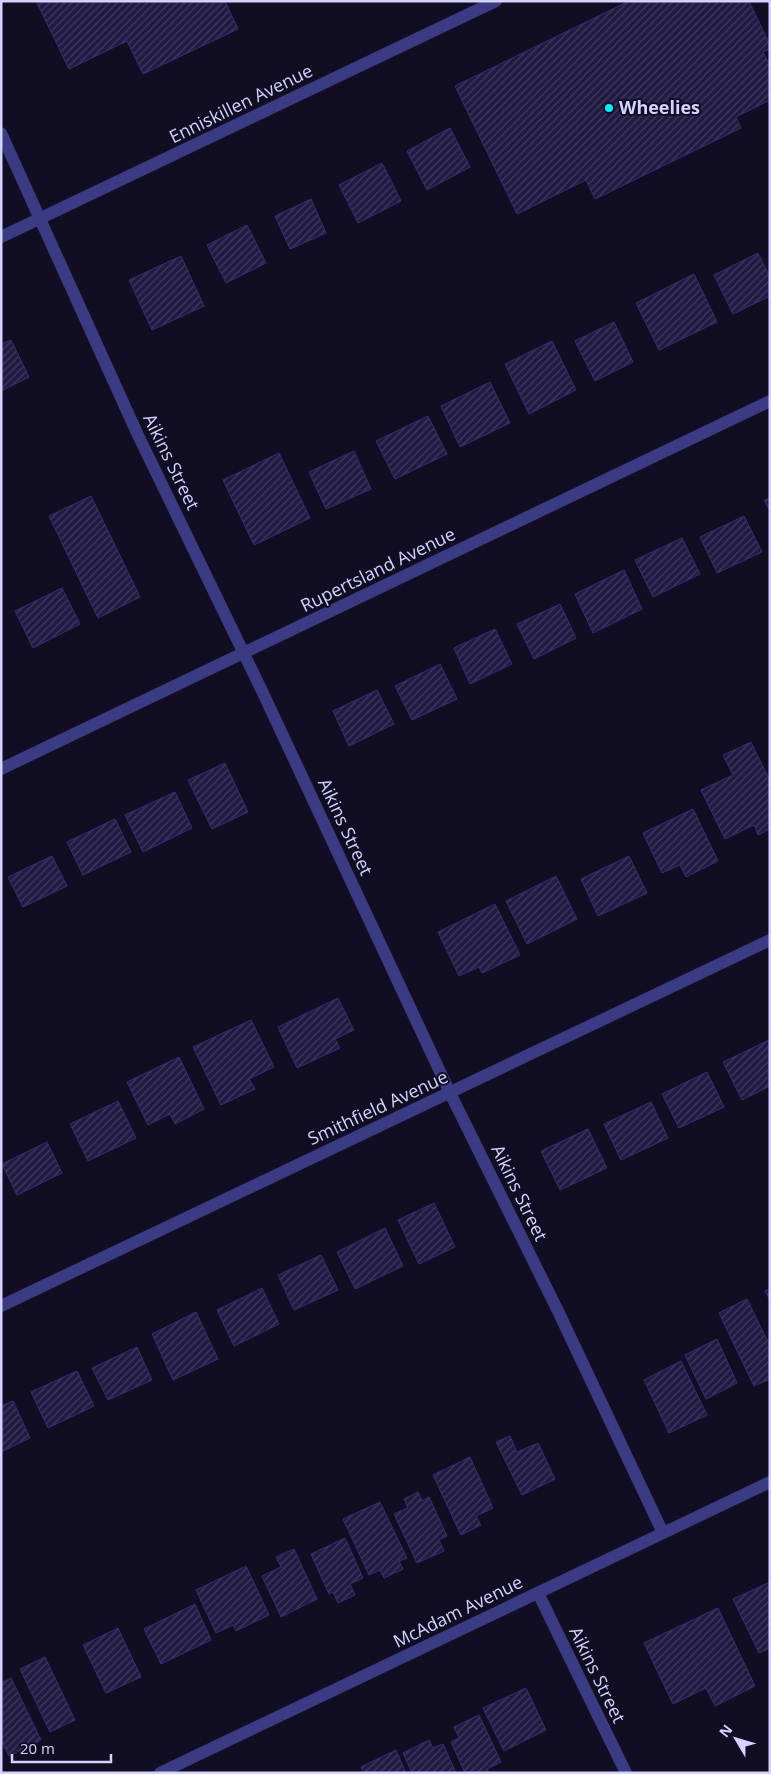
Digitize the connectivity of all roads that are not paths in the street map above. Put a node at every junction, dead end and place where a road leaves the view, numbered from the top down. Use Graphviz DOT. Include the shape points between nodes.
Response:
graph roads {
  1 [pos="496,1"];
  2 [pos="1,134"];
  3 [pos="41,219"];
  4 [pos="1,237"];
  5 [pos="770,401"];
  6 [pos="244,654"];
  7 [pos="1,769"];
  8 [pos="770,940"];
  9 [pos="450,1093"];
  10 [pos="1,1306"];
  11 [pos="770,1482"];
  12 [pos="663,1533"];
  13 [pos="538,1593"];
  14 [pos="160,1773"];
  15 [pos="626,1773"];
  1 -- 3 [label="street, Enniskillen Avenue"];
  2 -- 3 [label="street, Aikins Street"];
  3 -- 4 [label="street, Enniskillen Avenue"];
  3 -- 6 [label="street, Aikins Street" via="137,433"];
  5 -- 6 [label="street, Rupertsland Avenue"];
  6 -- 7 [label="street, Rupertsland Avenue"];
  6 -- 9 [label="street, Aikins Street"];
  8 -- 9 [label="street, Smithfield Avenue"];
  9 -- 10 [label="street, Smithfield Avenue"];
  9 -- 12 [label="street, Aikins Street"];
  11 -- 12 [label="street, McAdam Avenue"];
  12 -- 13 [label="street, McAdam Avenue"];
  13 -- 14 [label="street, McAdam Avenue"];
  13 -- 15 [label="street, Aikins Street"];
}
